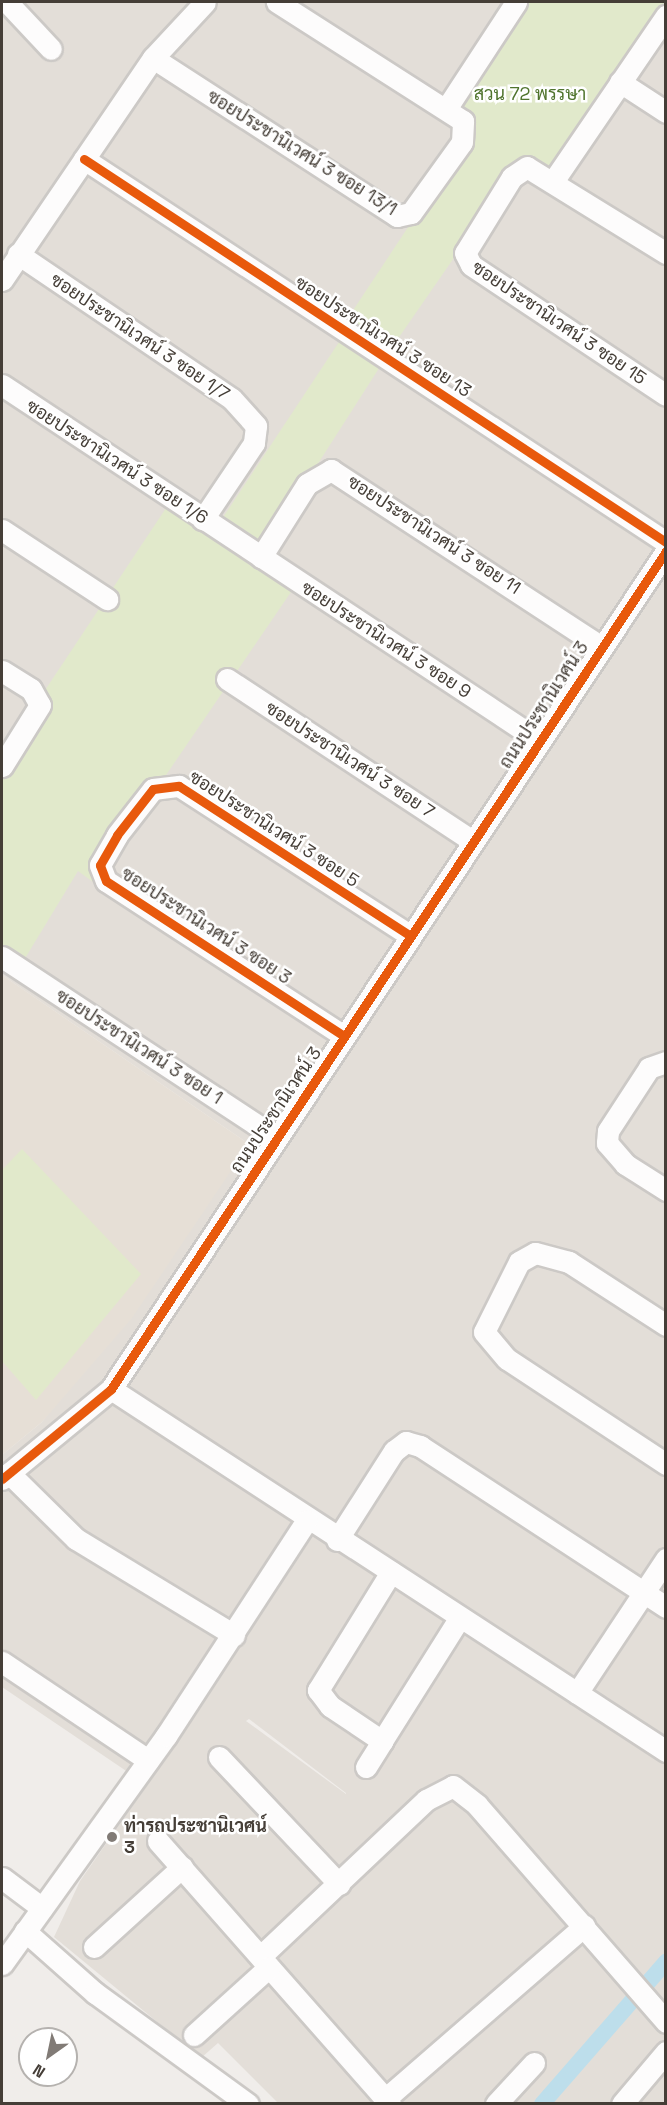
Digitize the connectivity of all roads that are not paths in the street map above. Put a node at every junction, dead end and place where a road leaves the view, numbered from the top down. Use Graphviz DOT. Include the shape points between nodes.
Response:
graph roads {
  1 [pos="7,2"];
  2 [pos="205,2"];
  3 [pos="277,2"];
  4 [pos="507,5"];
  5 [pos="666,16"];
  6 [pos="51,49"];
  7 [pos="153,58"];
  8 [pos="620,82"];
  9 [pos="446,109"];
  10 [pos="666,112"];
  11 [pos="84,159"];
  12 [pos="554,180"];
  13 [pos="666,253"];
  14 [pos="18,254"];
  15 [pos="2,280"];
  16 [pos="2,385"];
  17 [pos="666,395"];
  18 [pos="203,519"];
  19 [pos="2,530"];
  20 [pos="232,538"];
  21 [pos="666,542"];
  22 [pos="666,551"];
  23 [pos="261,557"];
  24 [pos="107,599"];
  25 [pos="602,647"];
  26 [pos="2,670"];
  27 [pos="227,679"];
  28 [pos="540,741"];
  29 [pos="2,766"];
  30 [pos="127,822"];
  31 [pos="473,841"];
  32 [pos="411,936"];
  33 [pos="2,957"];
  34 [pos="344,1036"];
  35 [pos="666,1062"];
  36 [pos="277,1138"];
  37 [pos="666,1190"];
  38 [pos="666,1325"];
  39 [pos="111,1389"];
  40 [pos="666,1464"];
  41 [pos="5,1476"];
  42 [pos="306,1521"];
  43 [pos="337,1540"];
  44 [pos="666,1559"];
  45 [pos="391,1572"];
  46 [pos="644,1593"];
  47 [pos="666,1607"];
  48 [pos="460,1617"];
  49 [pos="234,1635"];
  50 [pos="2,1662"];
  51 [pos="577,1693"];
  52 [pos="382,1741"];
  53 [pos="666,1751"];
  54 [pos="219,1757"];
  55 [pos="148,1760"];
  56 [pos="366,1767"];
  57 [pos="158,1841"];
  58 [pos="182,1867"];
  59 [pos="2,1878"];
  60 [pos="339,1884"];
  61 [pos="42,1908"];
  62 [pos="584,1926"];
  63 [pos="25,1930"];
  64 [pos="94,1947"];
  65 [pos="265,1962"];
  66 [pos="2,1964"];
  67 [pos="666,2022"];
  68 [pos="194,2035"];
  69 [pos="666,2052"];
  70 [pos="534,2063"];
  71 [pos="387,2101"];
  72 [pos="248,2103"];
  73 [pos="496,2103"];
  74 [pos="622,2103"];
  1 -- 6 [label="street"];
  2 -- 7 [label="street"];
  3 -- 9 [label="street"];
  4 -- 9 [label="street"];
  5 -- 8 [label="street"];
  7 -- 9 [label="street, ซอยประชานิเวศน์ 3 ซอย 13/1" via="397,216 411,213 441,174 467,128"];
  7 -- 11 [label="street"];
  8 -- 10 [label="street"];
  8 -- 12 [label="street"];
  11 -- 14 [label="street"];
  11 -- 21 [label="street, ซอยประชานิเวศน์ 3 ซอย 13"];
  12 -- 13 [label="street, ซอยประชานิเวศน์ 3 ซอย 15"];
  12 -- 17 [label="street, ซอยประชานิเวศน์ 3 ซอย 15" via="536,169 518,171 465,253 467,262"];
  14 -- 15 [label="street"];
  14 -- 18 [label="street, ซอยประชานิเวศน์ 3 ซอย 1/7" via="232,399 256,426 254,443"];
  16 -- 18 [label="street, ซอยประชานิเวศน์ 3 ซอย 1/6"];
  18 -- 20 [label="street, ซอยประชานิเวศน์ 3 ซอย 1/6"];
  19 -- 24 [label="street"];
  20 -- 23 [label="street, ซอยประชานิเวศน์ 3 ซอย 9"];
  22 -- 25 [label="street, ถนนประชานิเวศน์ 3"];
  23 -- 25 [label="street, ซอยประชานิเวศน์ 3 ซอย 11" via="307,484 331,471"];
  23 -- 28 [label="street, ซอยประชานิเวศน์ 3 ซอย 9"];
  25 -- 28 [label="street, ถนนประชานิเวศน์ 3"];
  26 -- 29 [label="street" via="31,690 40,705"];
  27 -- 31 [label="street, ซอยประชานิเวศน์ 3 ซอย 7"];
  28 -- 31 [label="street, ถนนประชานิเวศน์ 3"];
  30 -- 32 [label="street, ซอยประชานิเวศน์ 3 ซอย 5" via="153,789 179,786"];
  30 -- 34 [label="street, ซอยประชานิเวศน์ 3 ซอย 3" via="103,857 106,881"];
  31 -- 32 [label="street, ถนนประชานิเวศน์ 3"];
  32 -- 34 [label="street, ถนนประชานิเวศน์ 3"];
  33 -- 36 [label="street, ซอยประชานิเวศน์ 3 ซอย 1"];
  34 -- 36 [label="street, ถนนประชานิเวศน์ 3"];
  35 -- 37 [label="street" via="649,1068 609,1131 607,1143 625,1164"];
  36 -- 39 [label="street, ถนนประชานิเวศน์ 3"];
  38 -- 40 [label="street" via="569,1262 535,1253 519,1262 484,1332 507,1359"];
  39 -- 41 [label="street, ถนนประชานิเวศน์ 3"];
  39 -- 42 [label="street"];
  41 -- 49 [label="street" via="76,1539"];
  42 -- 43 [label="street"];
  42 -- 49 [label="street"];
  43 -- 45 [label="street"];
  43 -- 46 [label="street" via="394,1451 406,1442 420,1446"];
  44 -- 46 [label="street"];
  45 -- 48 [label="street"];
  45 -- 52 [label="street" via="318,1690 330,1706"];
  46 -- 47 [label="street"];
  46 -- 51 [label="street"];
  48 -- 51 [label="street"];
  48 -- 52 [label="street"];
  49 -- 55 [label="street"];
  50 -- 55 [label="street"];
  51 -- 53 [label="street"];
  52 -- 56 [label="street"];
  54 -- 60 [label="street"];
  55 -- 61 [label="street"];
  57 -- 58 [label="street"];
  58 -- 64 [label="street"];
  58 -- 65 [label="street"];
  59 -- 61 [label="street"];
  60 -- 62 [label="street" via="426,1800 453,1786 477,1805"];
  60 -- 65 [label="street"];
  61 -- 63 [label="street"];
  62 -- 67 [label="street"];
  62 -- 71 [label="street"];
  63 -- 66 [label="street"];
  63 -- 72 [label="street" via="96,1993"];
  65 -- 68 [label="street"];
  65 -- 71 [label="street"];
  69 -- 74 [label="street"];
  70 -- 73 [label="street"];
}
